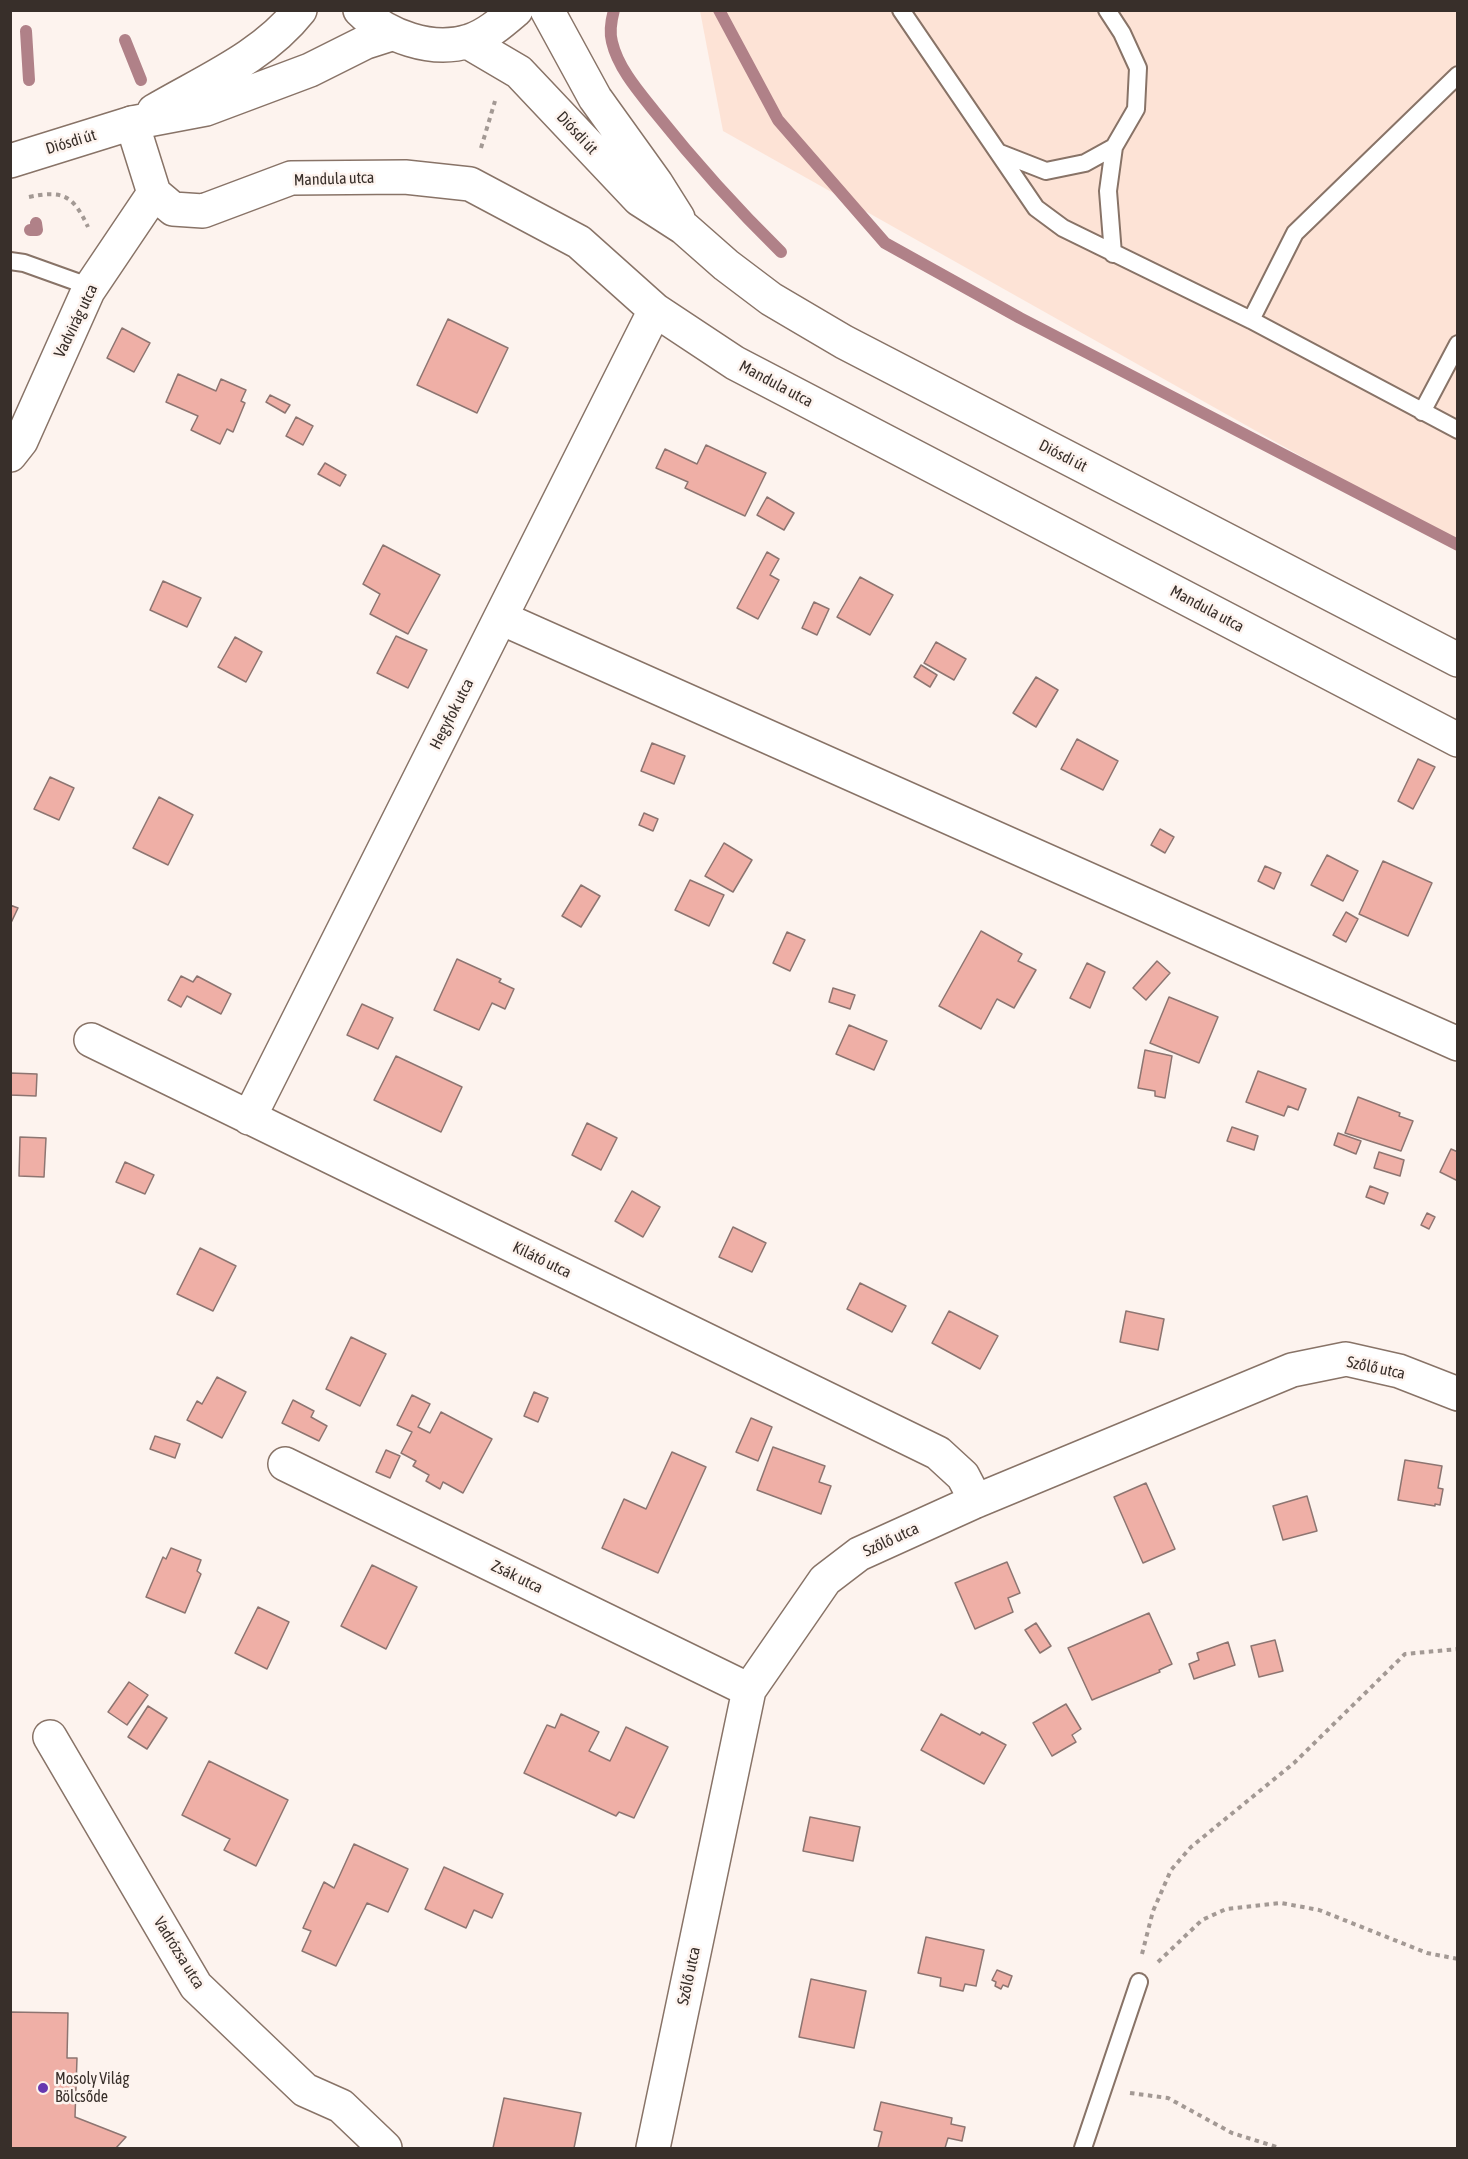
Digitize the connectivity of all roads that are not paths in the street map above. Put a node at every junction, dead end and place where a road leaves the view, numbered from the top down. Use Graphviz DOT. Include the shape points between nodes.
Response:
graph roads {
  1 [pos="300,10"];
  2 [pos="360,10"];
  3 [pos="516,10"];
  4 [pos="547,10"];
  5 [pos="901,10"];
  6 [pos="1107,10"];
  7 [pos="392,34"];
  8 [pos="468,42"];
  9 [pos="1458,75"];
  10 [pos="132,123"];
  11 [pos="1114,147"];
  12 [pos="1000,153"];
  13 [pos="10,161"];
  14 [pos="154,194"];
  15 [pos="684,228"];
  16 [pos="1113,254"];
  17 [pos="10,261"];
  18 [pos="91,288"];
  19 [pos="655,310"];
  20 [pos="1251,320"];
  21 [pos="1458,344"];
  22 [pos="1422,412"];
  23 [pos="1458,430"];
  24 [pos="10,455"];
  25 [pos="501,618"];
  26 [pos="1458,660"];
  27 [pos="1458,740"];
  28 [pos="91,1040"];
  29 [pos="1458,1044"];
  30 [pos="249,1118"];
  31 [pos="1458,1394"];
  32 [pos="285,1464"];
  33 [pos="976,1501"];
  34 [pos="749,1690"];
  35 [pos="50,1737"];
  36 [pos="1139,1982"];
  37 [pos="385,2148"];
  38 [pos="653,2148"];
  39 [pos="1083,2148"];
  1 -- 10 [label="street, Diósdi út" via="284,30 238,64"];
  2 -- 7 [label="street"];
  3 -- 8 [label="street"];
  4 -- 15 [label="street, Diósdi út" via="595,98"];
  5 -- 12 [label="lane"];
  6 -- 11 [label="lane" via="1138,68 1137,109"];
  7 -- 8 [label="street" via="444,44"];
  7 -- 10 [label="street, Diósdi út" via="206,109"];
  8 -- 15 [label="street, Diósdi út" via="519,72 639,199"];
  9 -- 20 [label="lane" via="1295,233"];
  10 -- 13 [label="street, Diósdi út"];
  10 -- 14 [label="street"];
  11 -- 12 [label="lane" via="1085,163 1046,171"];
  11 -- 16 [label="lane" via="1108,191"];
  12 -- 16 [label="lane" via="1036,208 1063,228"];
  14 -- 18 [label="street, Vadvirág utca"];
  14 -- 19 [label="street, Mandula utca" via="173,209 203,211 291,178 405,177 470,184 579,242"];
  15 -- 26 [label="street, Diósdi út" via="771,299 844,342"];
  16 -- 20 [label="lane"];
  17 -- 18 [label="lane"];
  18 -- 24 [label="street, Vadvirág utca" via="21,441"];
  19 -- 25 [label="street, Hegyfok utca"];
  19 -- 27 [label="street, Mandula utca" via="735,363"];
  20 -- 22 [label="lane"];
  21 -- 22 [label="lane"];
  22 -- 23 [label="lane"];
  25 -- 29 [label="street"];
  25 -- 30 [label="street, Hegyfok utca"];
  28 -- 30 [label="street, Kilátó utca"];
  30 -- 33 [label="street, Kilátó utca" via="939,1453 963,1476"];
  31 -- 33 [label="street, Szőlő utca" via="1399,1371 1346,1359 1292,1370"];
  32 -- 34 [label="street, Zsák utca"];
  33 -- 34 [label="street, Szőlő utca" via="859,1554 825,1580"];
  34 -- 38 [label="street, Szőlő utca"];
  35 -- 37 [label="street, Vadrózsa utca" via="196,1986 305,2090 341,2106"];
  36 -- 39 [label="lane"];
}
